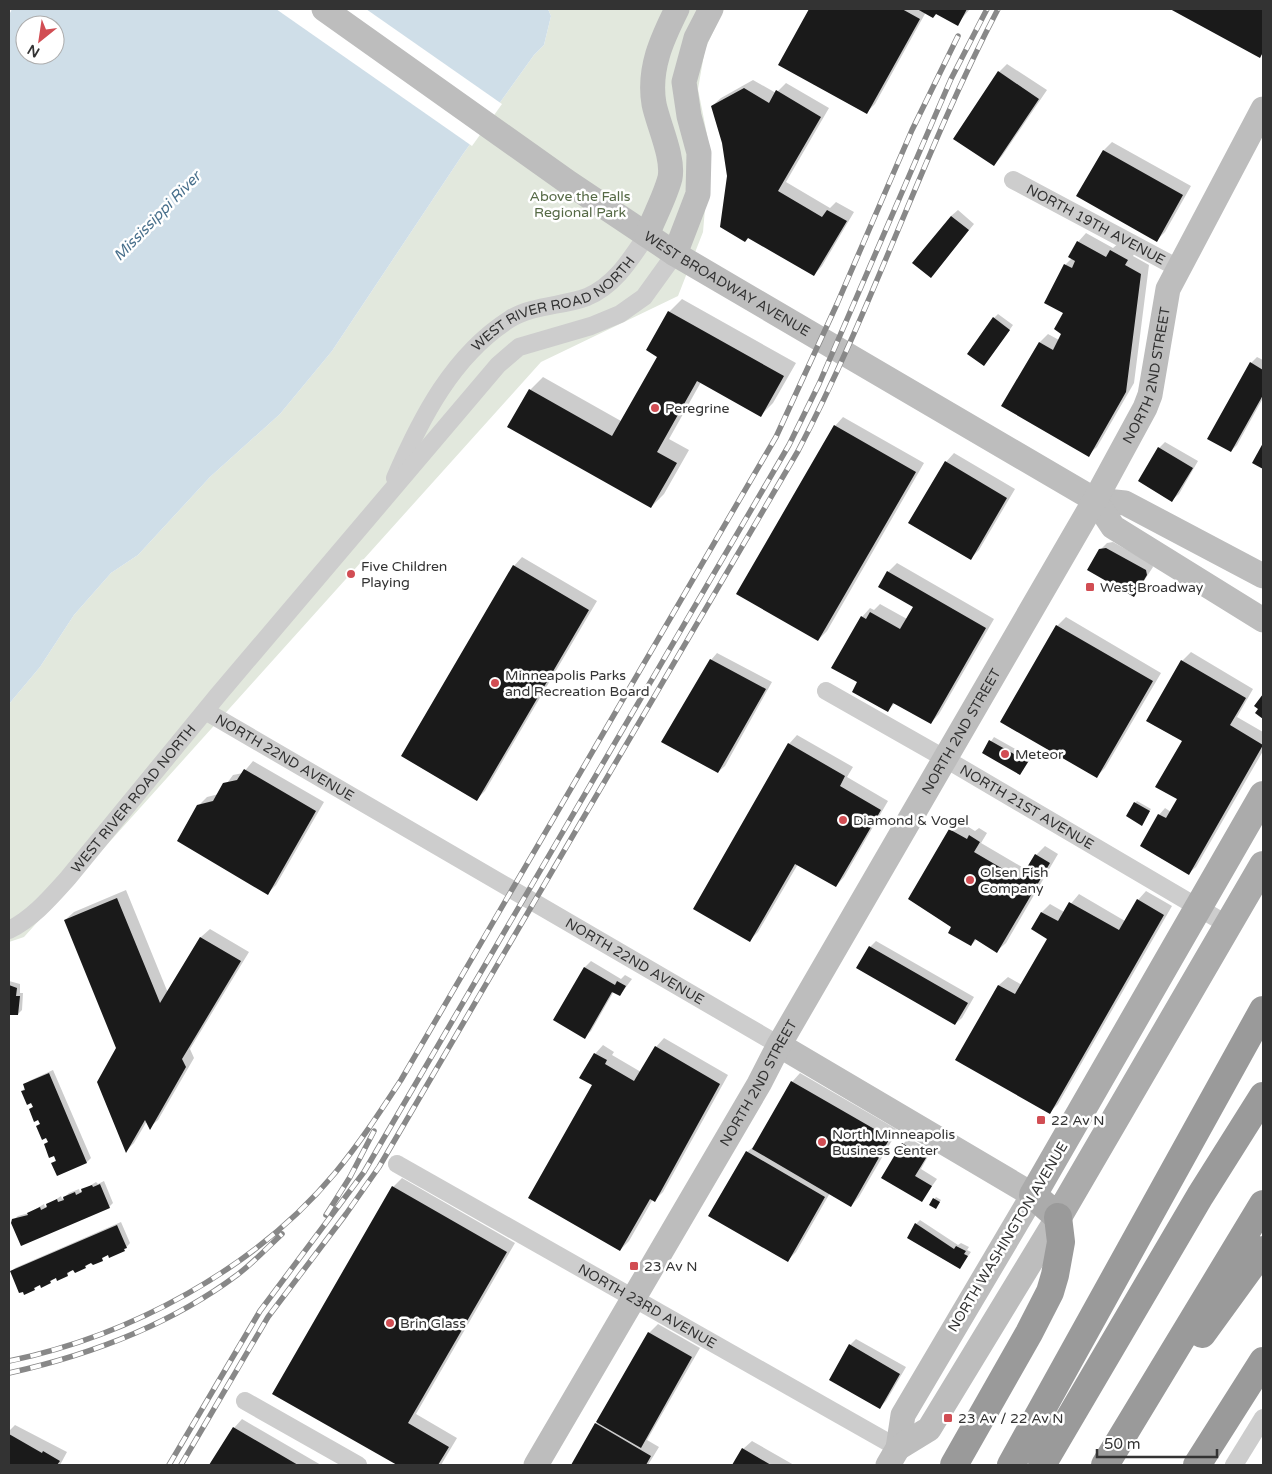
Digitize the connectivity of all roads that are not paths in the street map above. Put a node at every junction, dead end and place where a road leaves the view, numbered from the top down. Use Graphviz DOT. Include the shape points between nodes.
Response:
graph roads {
  1 [pos="324,9"];
  2 [pos="677,9"];
  3 [pos="711,9"];
  4 [pos="1263,109"];
  5 [pos="1013,180"];
  6 [pos="647,236"];
  7 [pos="675,254"];
  8 [pos="1178,268"];
  9 [pos="387,498"];
  10 [pos="1095,500"];
  11 [pos="1263,576"];
  12 [pos="1263,620"];
  13 [pos="826,691"];
  14 [pos="206,712"];
  15 [pos="944,758"];
  16 [pos="1263,795"];
  17 [pos="1263,865"];
  18 [pos="1199,909"];
  19 [pos="1228,926"];
  20 [pos="9,930"];
  21 [pos="1263,1010"];
  22 [pos="779,1045"];
  23 [pos="1263,1096"];
  24 [pos="397,1164"];
  25 [pos="1033,1195"];
  26 [pos="1263,1204"];
  27 [pos="1058,1217"];
  28 [pos="1263,1250"];
  29 [pos="634,1299"];
  30 [pos="1263,1361"];
  31 [pos="245,1400"];
  32 [pos="1263,1418"];
  33 [pos="893,1457"];
  34 [pos="358,1465"];
  35 [pos="536,1465"];
  36 [pos="954,1465"];
  37 [pos="1011,1465"];
  38 [pos="1042,1465"];
  39 [pos="1106,1465"];
  40 [pos="1197,1465"];
  41 [pos="1234,1465"];
  1 -- 6 [label="street, WEST BROADWAY AVENUE"];
  2 -- 6 [label="street, WEST RIVER ROAD NORTH" via="653,69 654,103 667,146 670,177"];
  3 -- 7 [label="street, WEST RIVER ROAD NORTH" via="696,38 684,82 699,152 698,194"];
  4 -- 8 [label="street, NORTH 2ND STREET"];
  5 -- 8 [label="street, NORTH 19TH AVENUE"];
  6 -- 7 [label="street, WEST BROADWAY AVENUE"];
  6 -- 9 [label="street, WEST RIVER ROAD NORTH" via="613,282 586,297 511,318 477,344 436,394"];
  7 -- 9 [label="street, WEST RIVER ROAD NORTH" via="644,297 620,314 519,347 498,366"];
  7 -- 10 [label="street, WEST BROADWAY AVENUE"];
  8 -- 10 [label="street, NORTH 2ND STREET" via="1168,289 1150,395"];
  9 -- 14 [label="street, WEST RIVER ROAD NORTH"];
  10 -- 11 [label="street, WEST BROADWAY AVENUE" via="1125,504"];
  10 -- 12 [label="street, WEST BROADWAY AVENUE" via="1113,527"];
  10 -- 15 [label="street, NORTH 2ND STREET"];
  13 -- 15 [label="street, NORTH 21ST AVENUE"];
  14 -- 20 [label="street, WEST RIVER ROAD NORTH" via="47,902"];
  14 -- 22 [label="street, NORTH 22ND AVENUE"];
  15 -- 18 [label="street, NORTH 21ST AVENUE"];
  15 -- 22 [label="street, NORTH 2ND STREET"];
  16 -- 18 [label="main road, NORTH WASHINGTON AVENUE"];
  17 -- 19 [label="main road"];
  18 -- 19 [label="street, NORTH 21ST AVENUE"];
  18 -- 25 [label="main road, NORTH WASHINGTON AVENUE"];
  19 -- 27 [label="main road"];
  21 -- 37 [label="highway"];
  22 -- 25 [label="street, NORTH 22ND AVENUE"];
  22 -- 29 [label="street, NORTH 2ND STREET"];
  23 -- 38 [label="highway" via="1200,1196"];
  24 -- 29 [label="street, NORTH 23RD AVENUE"];
  25 -- 27 [label="main road, NORTH 22ND AVENUE"];
  25 -- 33 [label="street, NORTH WASHINGTON AVENUE" via="903,1415"];
  26 -- 39 [label="highway"];
  27 -- 33 [label="street" via="929,1429"];
  27 -- 36 [label="highway" via="1061,1242 1050,1292"];
  28 -- 39 [label="highway"];
  29 -- 33 [label="street, NORTH 23RD AVENUE"];
  29 -- 35 [label="street, NORTH 2ND STREET"];
  30 -- 40 [label="highway"];
  31 -- 34 [label="street"];
  32 -- 41 [label="street"];
}
